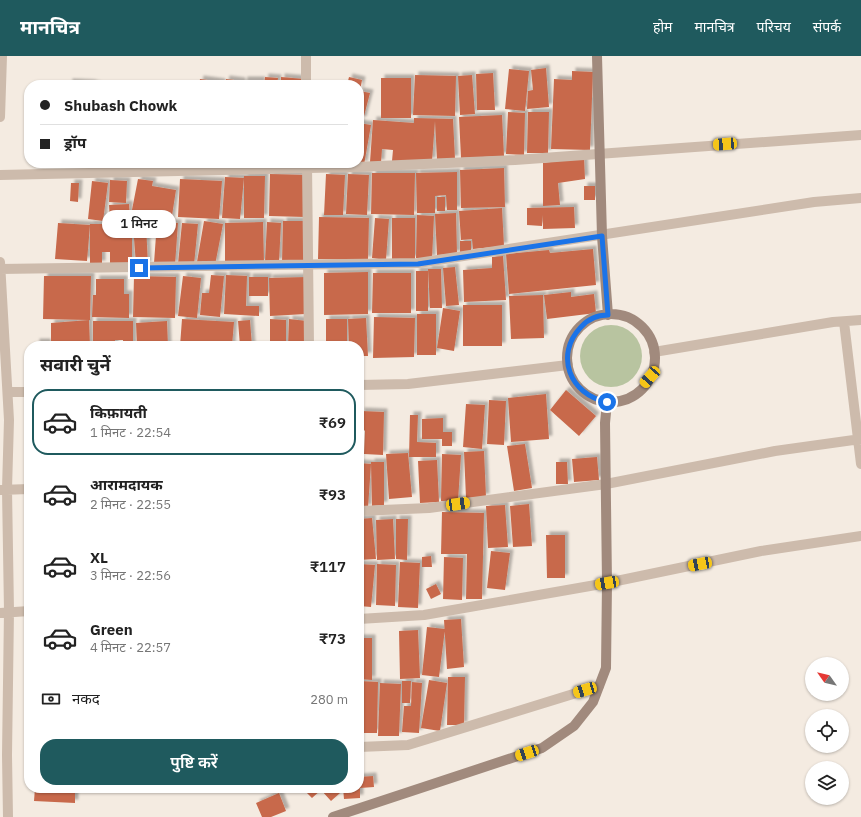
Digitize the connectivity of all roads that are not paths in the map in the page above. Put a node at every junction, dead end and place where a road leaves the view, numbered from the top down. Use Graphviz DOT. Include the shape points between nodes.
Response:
graph roads {
  1 [pos="2,56"];
  2 [pos="306,56"];
  3 [pos="597,56"];
  4 [pos="306,80"];
  5 [pos="0,117"];
  6 [pos="861,135"];
  7 [pos="601,153"];
  8 [pos="364,164"];
  9 [pos="215,168"];
  10 [pos="307,168"];
  11 [pos="0,175"];
  12 [pos="861,198"];
  13 [pos="602,236"];
  14 [pos="0,262"];
  15 [pos="309,266"];
  16 [pos="0,269"];
  17 [pos="608,315"];
  18 [pos="861,320"];
  19 [pos="844,322"];
  20 [pos="309,341"];
  21 [pos="654,352"];
  22 [pos="568,365"];
  23 [pos="3,372"];
  24 [pos="364,385"];
  25 [pos="8,392"];
  26 [pos="24,392"];
  27 [pos="607,402"];
  28 [pos="5,421"];
  29 [pos="859,439"];
  30 [pos="861,464"];
  31 [pos="606,484"];
  32 [pos="24,489"];
  33 [pos="4,490"];
  34 [pos="364,511"];
  35 [pos="861,536"];
  36 [pos="607,583"];
  37 [pos="24,611"];
  38 [pos="5,612"];
  39 [pos="364,619"];
  40 [pos="599,686"];
  41 [pos="364,747"];
  42 [pos="3,756"];
  43 [pos="8,817"];
  44 [pos="333,817"];
  1 -- 5 [label="street"];
  2 -- 4 [label="street"];
  3 -- 7 [label="street"];
  6 -- 7 [label="street"];
  7 -- 8 [label="street" via="499,160"];
  7 -- 13 [label="street"];
  9 -- 11 [label="street"];
  10 -- 15 [label="street"];
  12 -- 13 [label="street" via="814,202"];
  13 -- 15 [label="street" via="418,264"];
  13 -- 17 [label="street"];
  14 -- 16 [label="street"];
  15 -- 16 [label="street"];
  15 -- 20 [label="street"];
  16 -- 23 [label="street"];
  17 -- 21 [label="street" via="621,315 637,322 648,334"];
  17 -- 22 [label="street" via="587,320 572,336"];
  18 -- 19 [label="street"];
  19 -- 21 [label="street"];
  19 -- 29 [label="street"];
  21 -- 27 [label="street" via="655,362 650,377 635,394 622,400"];
  22 -- 24 [label="street" via="408,384"];
  22 -- 27 [label="street" via="572,380 584,393"];
  23 -- 25 [label="street"];
  25 -- 26 [label="street"];
  25 -- 28 [label="street"];
  27 -- 31 [label="street"];
  28 -- 33 [label="street"];
  29 -- 30 [label="street"];
  29 -- 31 [label="street" via="775,451"];
  31 -- 34 [label="street" via="428,508"];
  31 -- 36 [label="street"];
  32 -- 33 [label="street"];
  33 -- 38 [label="street"];
  35 -- 36 [label="street" via="761,551"];
  36 -- 39 [label="street" via="424,615"];
  36 -- 40 [label="street" via="606,668"];
  37 -- 38 [label="street"];
  38 -- 42 [label="street"];
  40 -- 41 [label="street" via="408,745"];
  40 -- 44 [label="street" via="594,702 574,726 542,748"];
  42 -- 43 [label="street"];
}
